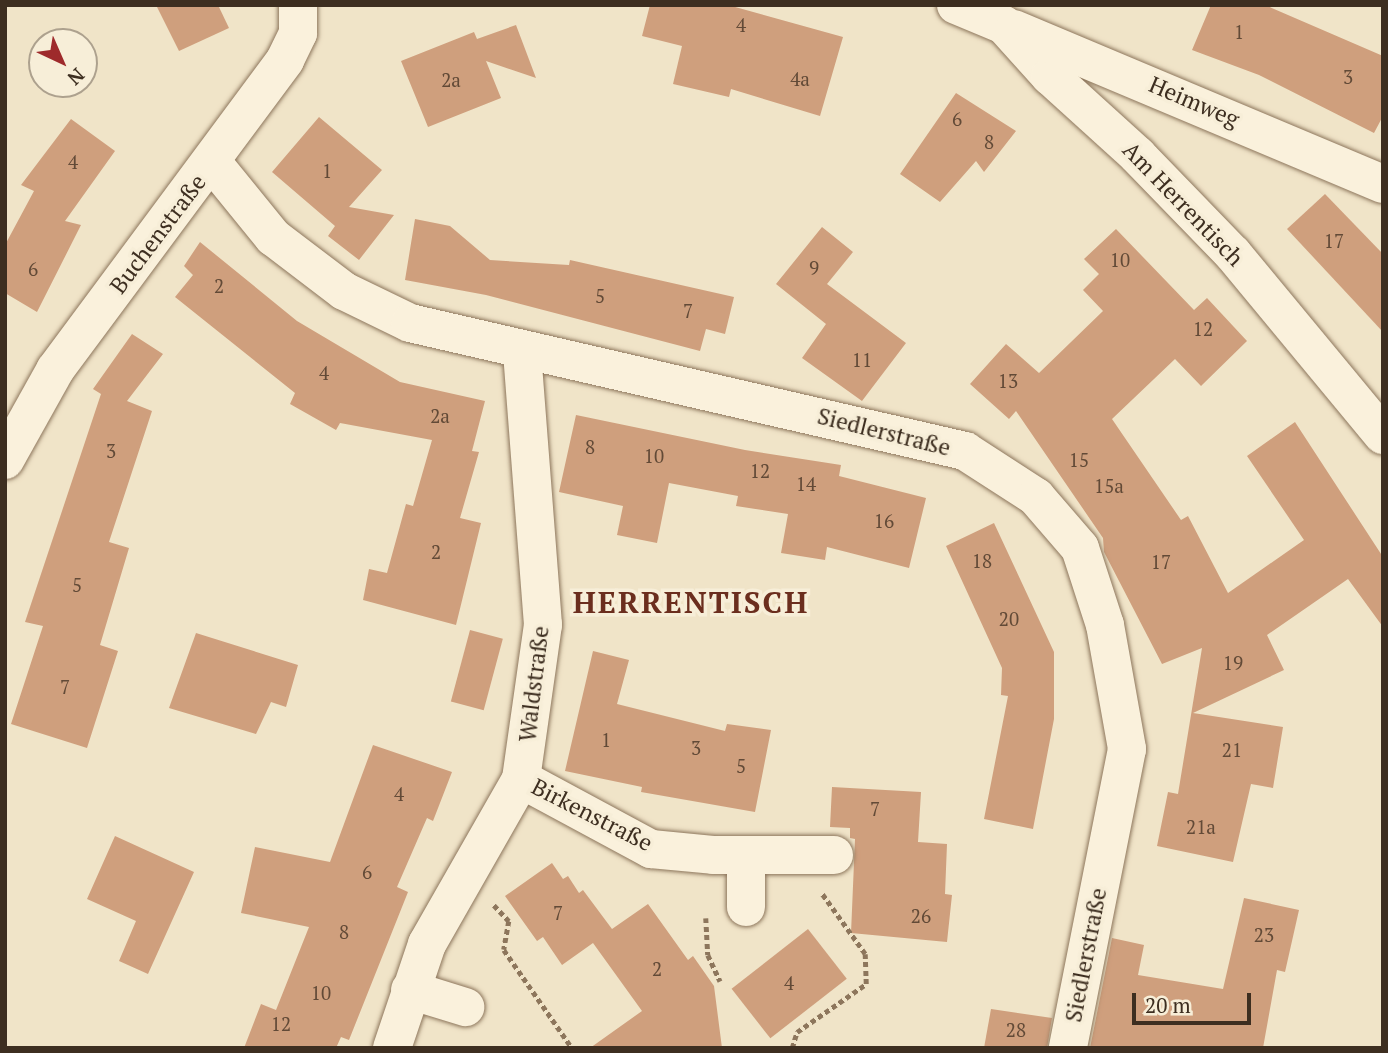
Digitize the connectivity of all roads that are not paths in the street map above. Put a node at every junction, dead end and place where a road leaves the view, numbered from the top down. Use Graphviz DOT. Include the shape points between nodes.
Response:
graph roads {
  1 [pos="298,5"];
  2 [pos="956,5"];
  3 [pos="1005,15"];
  4 [pos="212,162"];
  5 [pos="1383,184"];
  6 [pos="522,350"];
  7 [pos="1383,435"];
  8 [pos="5,460"];
  9 [pos="521,779"];
  10 [pos="746,855"];
  11 [pos="824,855"];
  12 [pos="746,907"];
  13 [pos="410,990"];
  14 [pos="465,1007"];
  15 [pos="392,1048"];
  16 [pos="1068,1048"];
  1 -- 4 [label="street, Buchenstraße" via="298,33 285,60"];
  2 -- 3 [label="street, Am Herrentisch"];
  3 -- 5 [label="street, Heimweg"];
  3 -- 7 [label="street, Am Herrentisch" via="1233,254"];
  4 -- 6 [label="street, Siedlerstraße" via="274,237 344,291 410,323"];
  4 -- 8 [label="street, Buchenstraße" via="55,369"];
  6 -- 9 [label="street, Waldstraße" via="543,625"];
  6 -- 16 [label="street, Siedlerstraße" via="965,451 1036,496 1080,548 1105,625 1127,749"];
  9 -- 10 [label="street, Birkenstraße" via="651,849"];
  9 -- 13 [label="street, Waldstraße" via="456,887"];
  10 -- 11 [label="street, Birkenstraße"];
  10 -- 12 [label="street"];
  13 -- 14 [label="street"];
  13 -- 15 [label="street, Waldstraße"];
}
